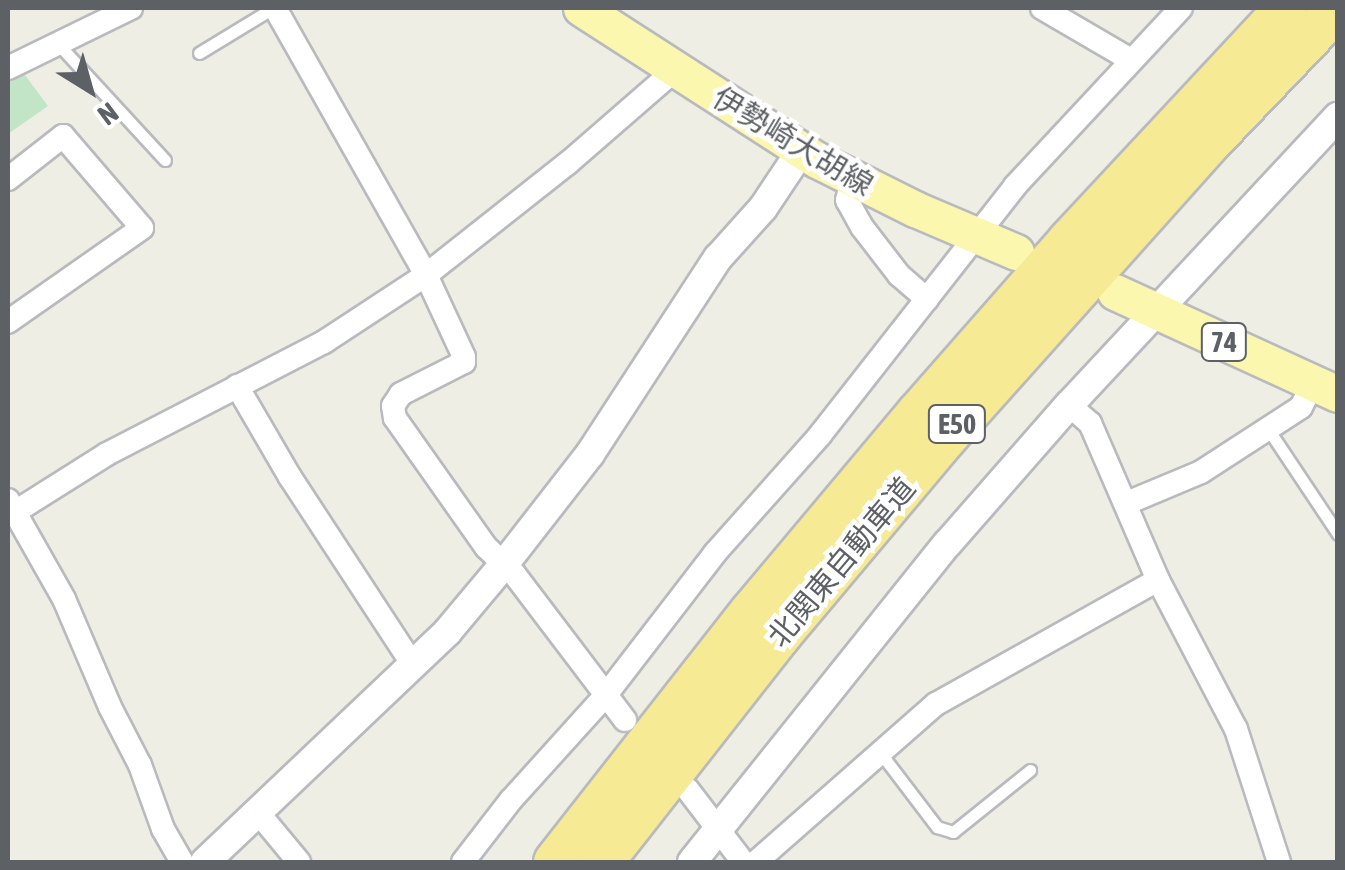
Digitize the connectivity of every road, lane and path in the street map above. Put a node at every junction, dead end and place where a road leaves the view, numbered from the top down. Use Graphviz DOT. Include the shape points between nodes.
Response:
graph roads {
  1 [pos="131,8"];
  2 [pos="274,8"];
  3 [pos="1042,8"];
  4 [pos="1181,8"];
  5 [pos="1286,8"];
  6 [pos="1338,8"];
  7 [pos="598,12"];
  8 [pos="60,46"];
  9 [pos="199,53"];
  10 [pos="1131,60"];
  11 [pos="8,68"];
  12 [pos="675,70"];
  13 [pos="1338,117"];
  14 [pos="801,151"];
  15 [pos="165,160"];
  16 [pos="9,173"];
  17 [pos="852,178"];
  18 [pos="975,236"];
  19 [pos="1016,252"];
  20 [pos="426,276"];
  21 [pos="1116,292"];
  22 [pos="927,299"];
  23 [pos="1159,312"];
  24 [pos="8,322"];
  25 [pos="237,386"];
  26 [pos="1330,387"];
  27 [pos="1069,405"];
  28 [pos="1268,429"];
  29 [pos="1127,503"];
  30 [pos="11,506"];
  31 [pos="1338,534"];
  32 [pos="505,563"];
  33 [pos="1158,580"];
  34 [pos="413,666"];
  35 [pos="605,696"];
  36 [pos="625,720"];
  37 [pos="880,751"];
  38 [pos="1030,770"];
  39 [pos="688,790"];
  40 [pos="260,815"];
  41 [pos="717,827"];
  42 [pos="182,862"];
  43 [pos="206,862"];
  44 [pos="299,862"];
  45 [pos="463,862"];
  46 [pos="555,862"];
  47 [pos="602,862"];
  48 [pos="692,862"];
  49 [pos="743,862"];
  50 [pos="756,862"];
  51 [pos="1280,862"];
  1 -- 8 [label="street"];
  2 -- 9 [label="lane"];
  2 -- 20 [label="street"];
  3 -- 10 [label="street"];
  4 -- 10 [label="street"];
  5 -- 46 [label="highway, 北関東自動車道 / E50" via="919,412"];
  6 -- 47 [label="highway, 北関東自動車道 / E50" via="947,436"];
  7 -- 12 [label="main road, 伊勢崎大胡線"];
  8 -- 11 [label="street"];
  8 -- 15 [label="lane"];
  10 -- 18 [label="street"];
  12 -- 14 [label="main road, 伊勢崎大胡線"];
  12 -- 20 [label="street"];
  13 -- 23 [label="street"];
  14 -- 17 [label="main road, 伊勢崎大胡線"];
  14 -- 32 [label="street" via="718,258 590,454"];
  16 -- 24 [label="street" via="63,136 142,228"];
  17 -- 18 [label="main road, 伊勢崎大胡線"];
  17 -- 22 [label="street" via="847,200 862,227"];
  18 -- 19 [label="main road, 伊勢崎大胡線"];
  18 -- 22 [label="street"];
  20 -- 25 [label="street" via="324,342"];
  20 -- 32 [label="street" via="464,362 402,394 393,413 486,547"];
  21 -- 23 [label="main road, 74"];
  22 -- 35 [label="street" via="661,618"];
  23 -- 26 [label="main road, 74"];
  23 -- 27 [label="street"];
  25 -- 30 [label="street"];
  25 -- 34 [label="street"];
  26 -- 28 [label="street"];
  27 -- 29 [label="street" via="1090,423"];
  27 -- 41 [label="street" via="876,628"];
  28 -- 29 [label="street" via="1201,472"];
  28 -- 31 [label="lane"];
  29 -- 33 [label="street"];
  30 -- 42 [label="street" via="64,599"];
  32 -- 34 [label="street"];
  32 -- 35 [label="street"];
  33 -- 37 [label="street" via="936,704"];
  33 -- 51 [label="street" via="1236,729"];
  34 -- 40 [label="street"];
  35 -- 36 [label="street"];
  35 -- 45 [label="street"];
  37 -- 38 [label="lane" via="937,826 953,832"];
  37 -- 50 [label="street"];
  39 -- 41 [label="street"];
  40 -- 43 [label="street"];
  40 -- 44 [label="street"];
  41 -- 48 [label="street"];
  41 -- 49 [label="street"];
}
